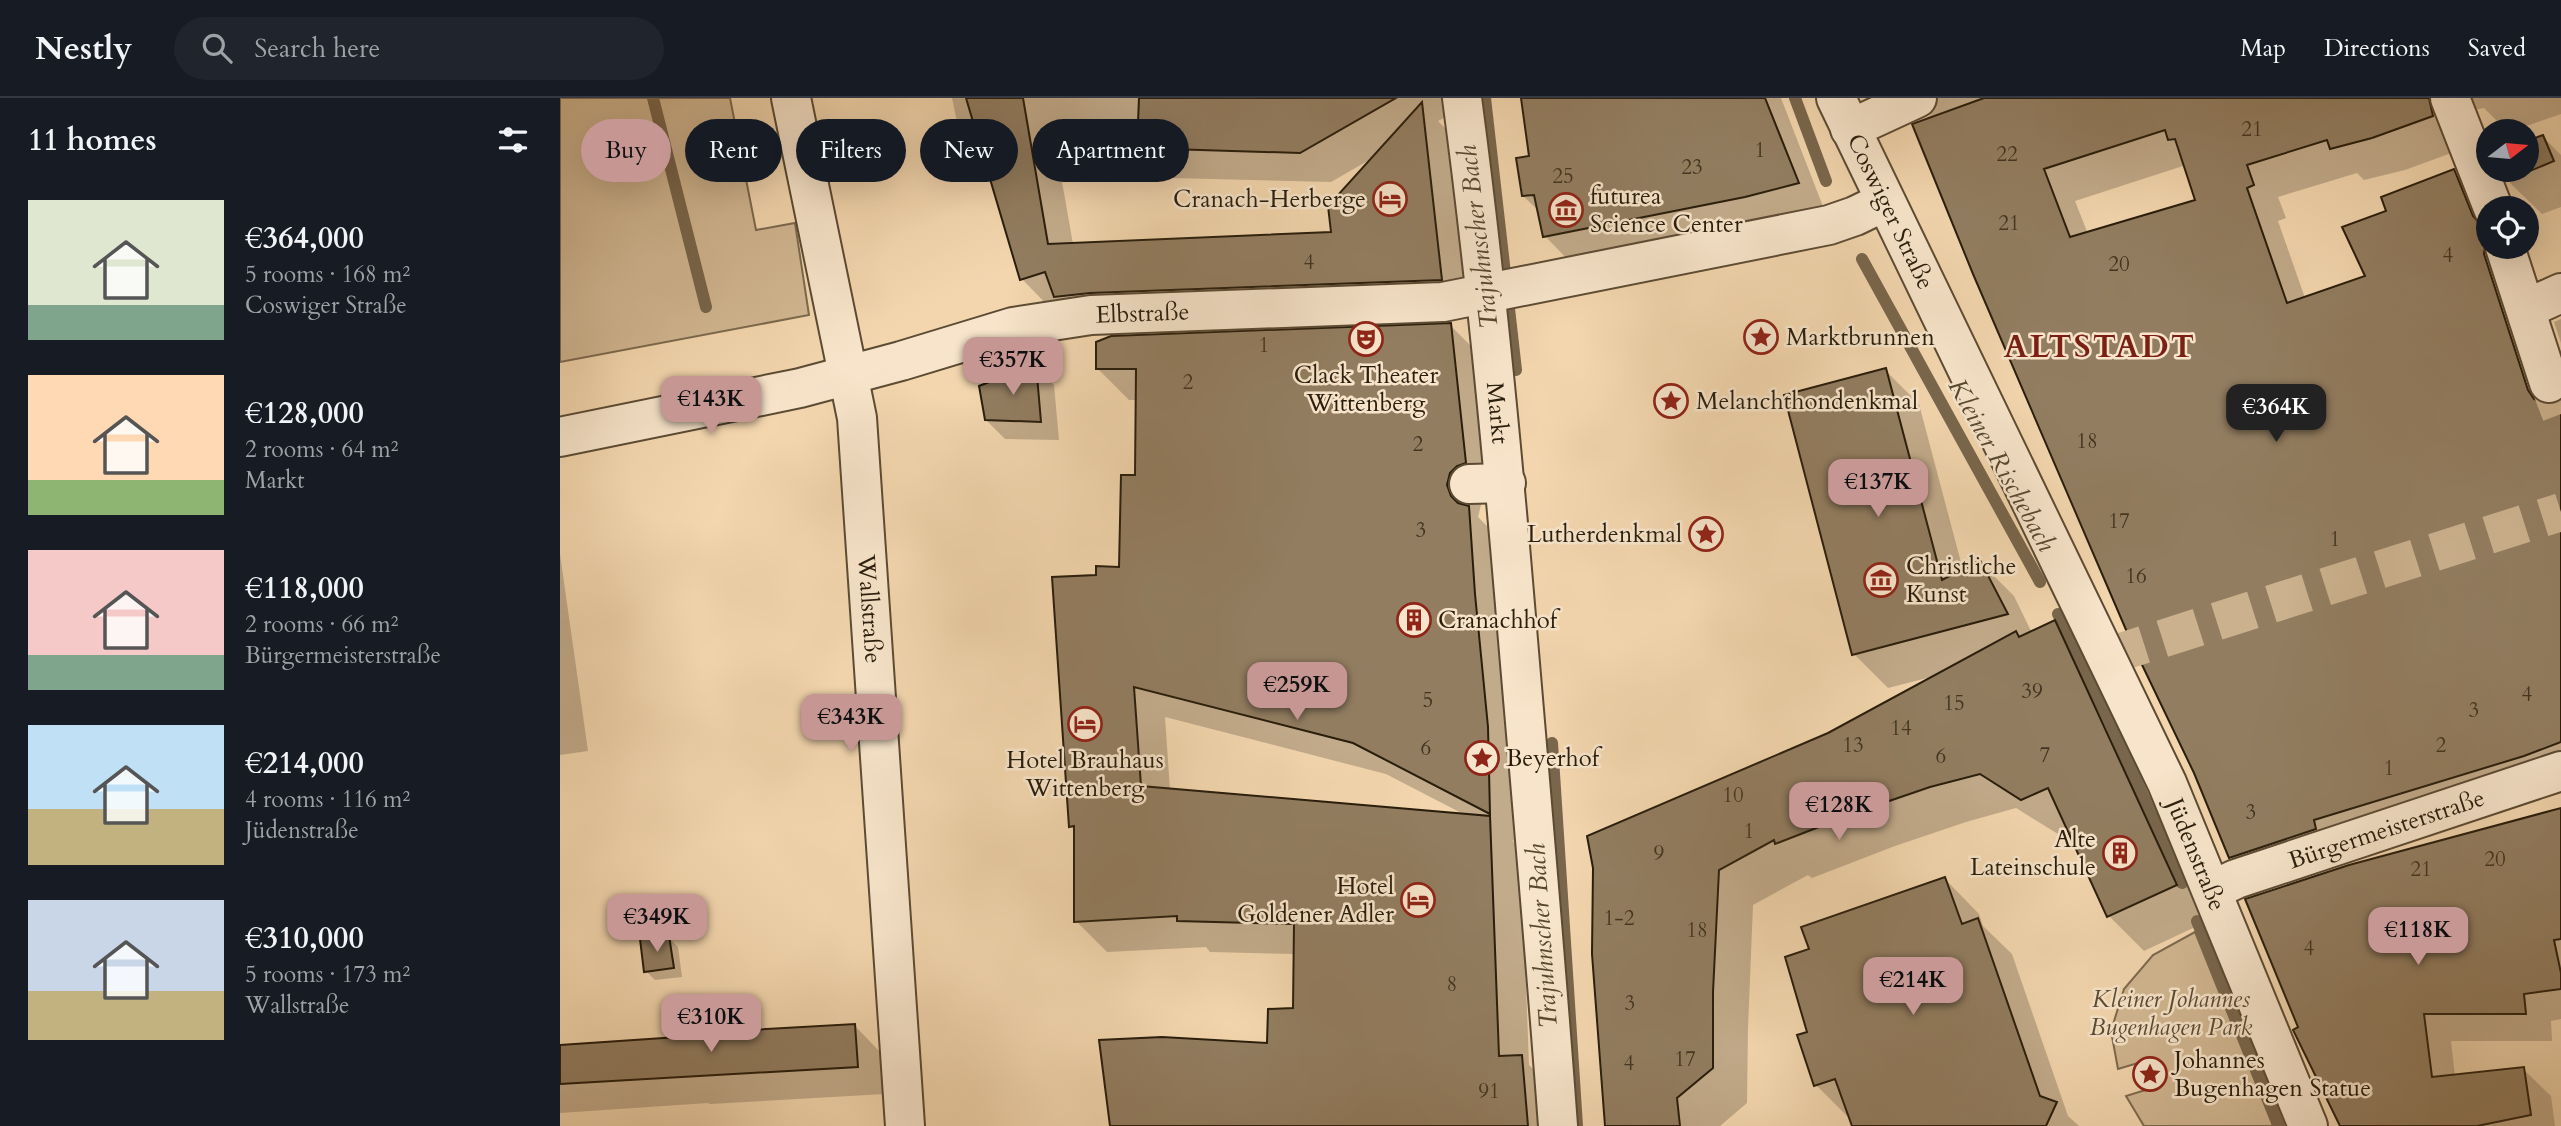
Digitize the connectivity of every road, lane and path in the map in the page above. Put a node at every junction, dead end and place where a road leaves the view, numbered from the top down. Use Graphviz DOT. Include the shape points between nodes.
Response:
graph roads {
  1 [pos="791,98"];
  2 [pos="1462,98"];
  3 [pos="1917,98"];
  4 [pos="2449,98"];
  5 [pos="1843,114"];
  6 [pos="2488,196"];
  7 [pos="1884,202"];
  8 [pos="2509,259"];
  9 [pos="1503,291"];
  10 [pos="2561,293"];
  11 [pos="2526,309"];
  12 [pos="848,374"];
  13 [pos="2549,383"];
  14 [pos="560,437"];
  15 [pos="2074,588"];
  16 [pos="2561,771"];
  17 [pos="2213,890"];
  18 [pos="905,1126"];
  19 [pos="1558,1126"];
  20 [pos="2308,1126"];
  1 -- 12 [label="street, Wallstraße"];
  2 -- 9 [label="street, Markt"];
  3 -- 5 [label="street"];
  4 -- 6 [label="street"];
  5 -- 7 [label="street, Coswiger Straße"];
  7 -- 9 [label="street" via="1829,225"];
  7 -- 15 [label="street, Coswiger Straße"];
  8 -- 11 [label="street"];
  9 -- 12 [label="street, Elbstraße" via="1443,302 1091,315 1013,327"];
  9 -- 19 [label="street, Markt" via="1487,484 1544,937"];
  10 -- 11 [label="street"];
  11 -- 13 [label="street"];
  12 -- 14 [label="street, Elbstraße"];
  12 -- 18 [label="street, Wallstraße" via="859,441"];
  15 -- 17 [label="street, Jüdenstraße"];
  16 -- 17 [label="street, Bürgermeisterstraße"];
  17 -- 20 [label="street, Jüdenstraße"];
}
